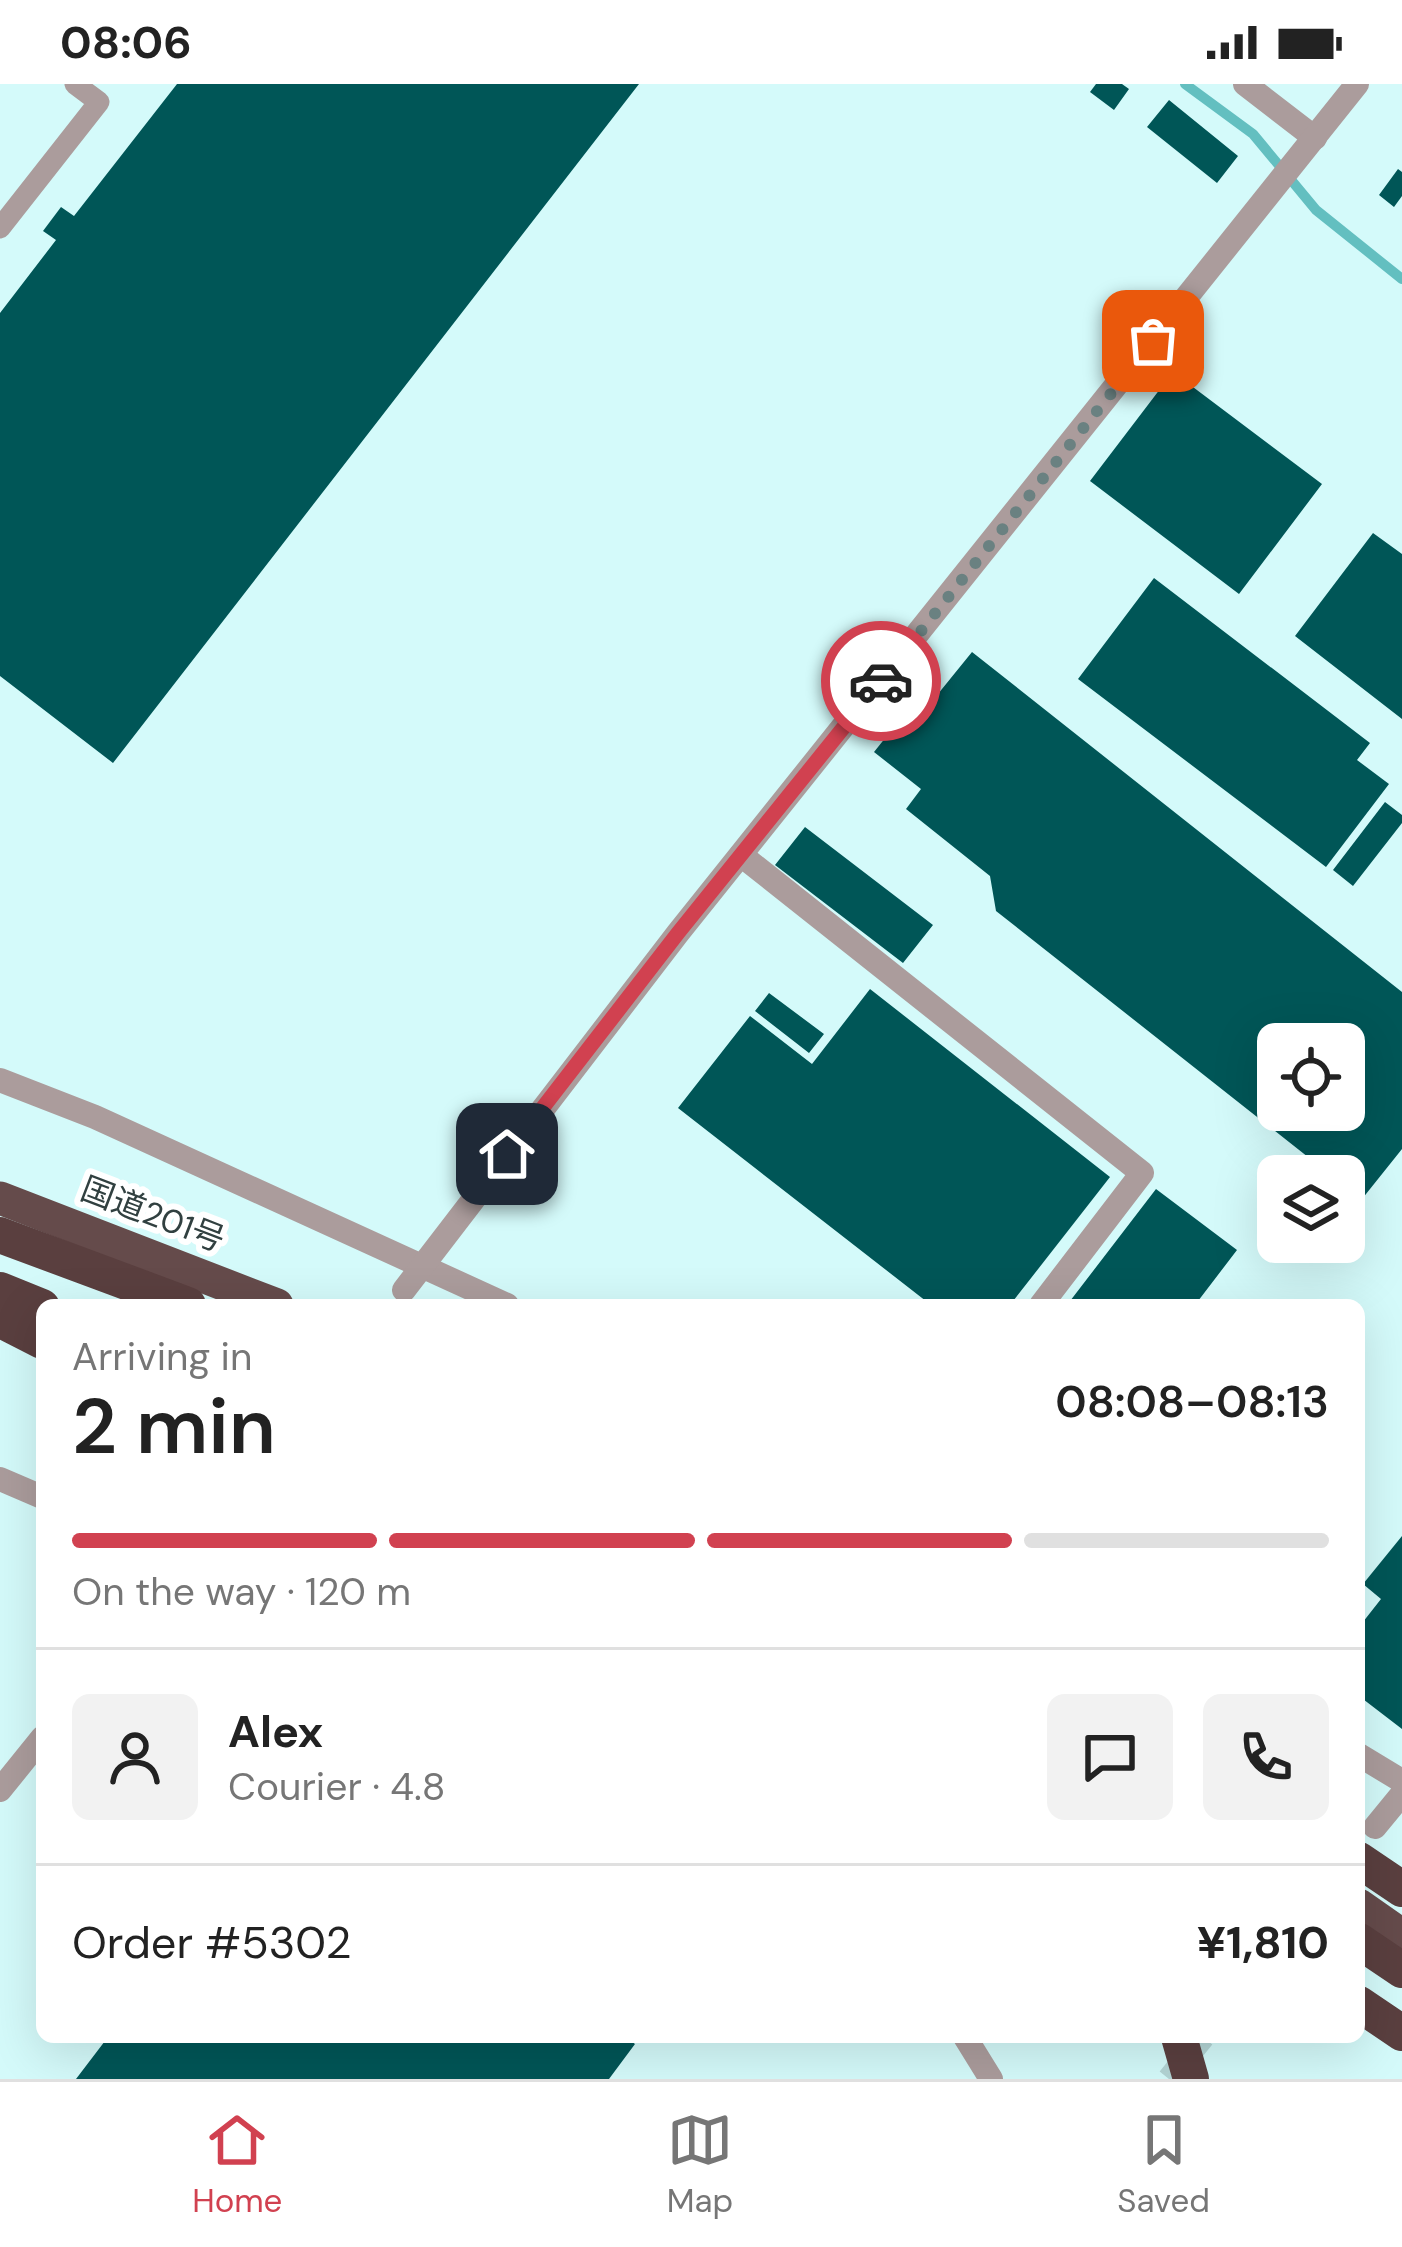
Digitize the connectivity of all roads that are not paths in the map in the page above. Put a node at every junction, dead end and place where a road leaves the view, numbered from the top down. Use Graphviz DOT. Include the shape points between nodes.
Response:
graph roads {
  1 [pos="75,84"];
  2 [pos="1245,84"];
  3 [pos="1357,84"];
  4 [pos="106,93"];
  5 [pos="1315,138"];
  6 [pos="0,228"];
  7 [pos="741,855"];
  8 [pos="0,1080"];
  9 [pos="0,1198"];
  10 [pos="0,1235"];
  11 [pos="421,1265"];
  12 [pos="404,1290"];
  13 [pos="0,1294"];
  14 [pos="172,1299"];
  15 [pos="261,1299"];
  16 [pos="494,1299"];
  17 [pos="1046,1299"];
  18 [pos="36,1309"];
  19 [pos="36,1337"];
  20 [pos="0,1479"];
  21 [pos="36,1495"];
  22 [pos="36,1745"];
  23 [pos="1365,1759"];
  24 [pos="1402,1781"];
  25 [pos="0,1790"];
  26 [pos="1402,1793"];
  27 [pos="1367,1843"];
  28 [pos="1402,1889"];
  29 [pos="1365,1909"];
  30 [pos="1402,1935"];
  31 [pos="1365,1945"];
  32 [pos="1402,1970"];
  33 [pos="1373,2018"];
  34 [pos="968,2043"];
  35 [pos="1181,2043"];
  36 [pos="1402,2054"];
  37 [pos="992,2079"];
  38 [pos="1191,2079"];
  1 -- 4 [label="lane"];
  2 -- 5 [label="street"];
  3 -- 5 [label="street"];
  4 -- 6 [label="lane"];
  5 -- 7 [label="street"];
  7 -- 11 [label="street"];
  7 -- 17 [label="street" via="1142,1173"];
  8 -- 11 [label="street"];
  9 -- 15 [label="highway, 国道201号"];
  10 -- 14 [label="highway"];
  11 -- 12 [label="street"];
  11 -- 16 [label="street"];
  13 -- 18 [label="highway"];
  13 -- 19 [label="highway" via="7,1323"];
  20 -- 21 [label="street"];
  22 -- 25 [label="street"];
  23 -- 24 [label="street"];
  26 -- 27 [label="street"];
  27 -- 28 [label="highway"];
  29 -- 30 [label="highway"];
  31 -- 32 [label="highway"];
  33 -- 36 [label="highway"];
  34 -- 37 [label="street"];
  35 -- 38 [label="highway"];
}
